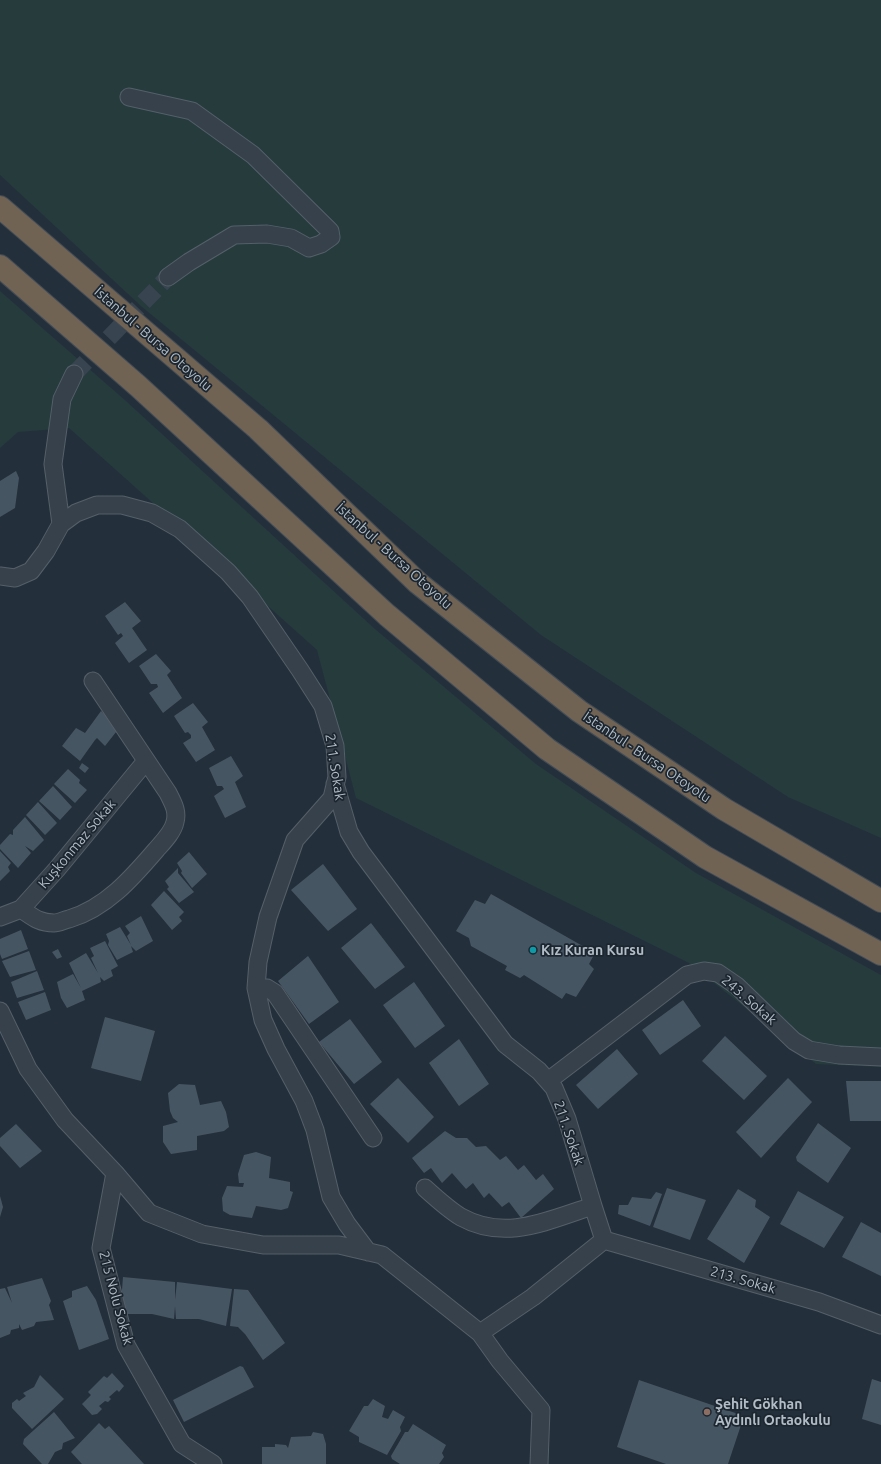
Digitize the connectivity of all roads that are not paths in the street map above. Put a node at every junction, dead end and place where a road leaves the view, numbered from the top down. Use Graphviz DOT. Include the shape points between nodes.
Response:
graph roads {
  1 [pos="128,97"];
  2 [pos="0,207"];
  3 [pos="0,266"];
  4 [pos="168,277"];
  5 [pos="74,374"];
  6 [pos="61,524"];
  7 [pos="0,576"];
  8 [pos="93,681"];
  9 [pos="146,761"];
  10 [pos="335,784"];
  11 [pos="724,810"];
  12 [pos="881,889"];
  13 [pos="881,901"];
  14 [pos="21,908"];
  15 [pos="0,917"];
  16 [pos="881,954"];
  17 [pos="256,988"];
  18 [pos="0,1011"];
  19 [pos="881,1057"];
  20 [pos="548,1081"];
  21 [pos="373,1138"];
  22 [pos="115,1173"];
  23 [pos="425,1188"];
  24 [pos="593,1206"];
  25 [pos="604,1240"];
  26 [pos="368,1252"];
  27 [pos="881,1325"];
  28 [pos="480,1333"];
  29 [pos="213,1464"];
  30 [pos="539,1464"];
  1 -- 4 [label="street" via="192,111 253,155 330,231 331,237 309,248 291,238 267,234 234,235"];
  2 -- 11 [label="highway, İstanbul - Bursa Otoyolu" via="258,429 418,583 579,712"];
  3 -- 16 [label="highway" via="138,386 387,615 547,749 705,857"];
  5 -- 6 [label="street" via="62,399 53,464"];
  6 -- 7 [label="street, 211. Sokak" via="31,571 15,578"];
  6 -- 10 [label="street, 211. Sokak" via="76,513 97,505 122,505 152,513 180,529 228,572 250,597 323,706 335,746"];
  8 -- 9 [label="street"];
  9 -- 14 [label="street, Kuşkonmaz Sokak" via="57,869"];
  9 -- 14 [label="street" via="168,793 176,811 175,824 165,839 114,895 78,916 56,923 41,922"];
  10 -- 17 [label="street" via="332,798 295,840 268,917 258,962"];
  10 -- 20 [label="street, 211. Sokak" via="349,832 361,852 505,1044"];
  11 -- 12 [label="highway"];
  11 -- 13 [label="highway, İstanbul - Bursa Otoyolu"];
  14 -- 15 [label="street, Kuşkonmaz Sokak"];
  17 -- 21 [label="street" via="267,988 275,993"];
  17 -- 26 [label="street" via="262,1020 304,1101 332,1197 347,1224"];
  18 -- 22 [label="street" via="28,1069 66,1120"];
  19 -- 20 [label="street, 243. Sokak" via="839,1055 809,1050 794,1041 737,986 718,973 704,971 687,975"];
  20 -- 24 [label="street, 211. Sokak" via="554,1088 567,1119"];
  22 -- 26 [label="street" via="149,1213 202,1234 263,1245 339,1245"];
  22 -- 29 [label="street, 215 Nolu Sokak" via="101,1248 126,1345 182,1444"];
  23 -- 24 [label="street" via="460,1216 478,1225 497,1229 522,1228"];
  24 -- 25 [label="street, 211. Sokak"];
  25 -- 27 [label="street, 213. Sokak" via="819,1302"];
  25 -- 28 [label="street" via="533,1296"];
  26 -- 28 [label="street" via="382,1255"];
  28 -- 30 [label="street" via="541,1410"];
}
